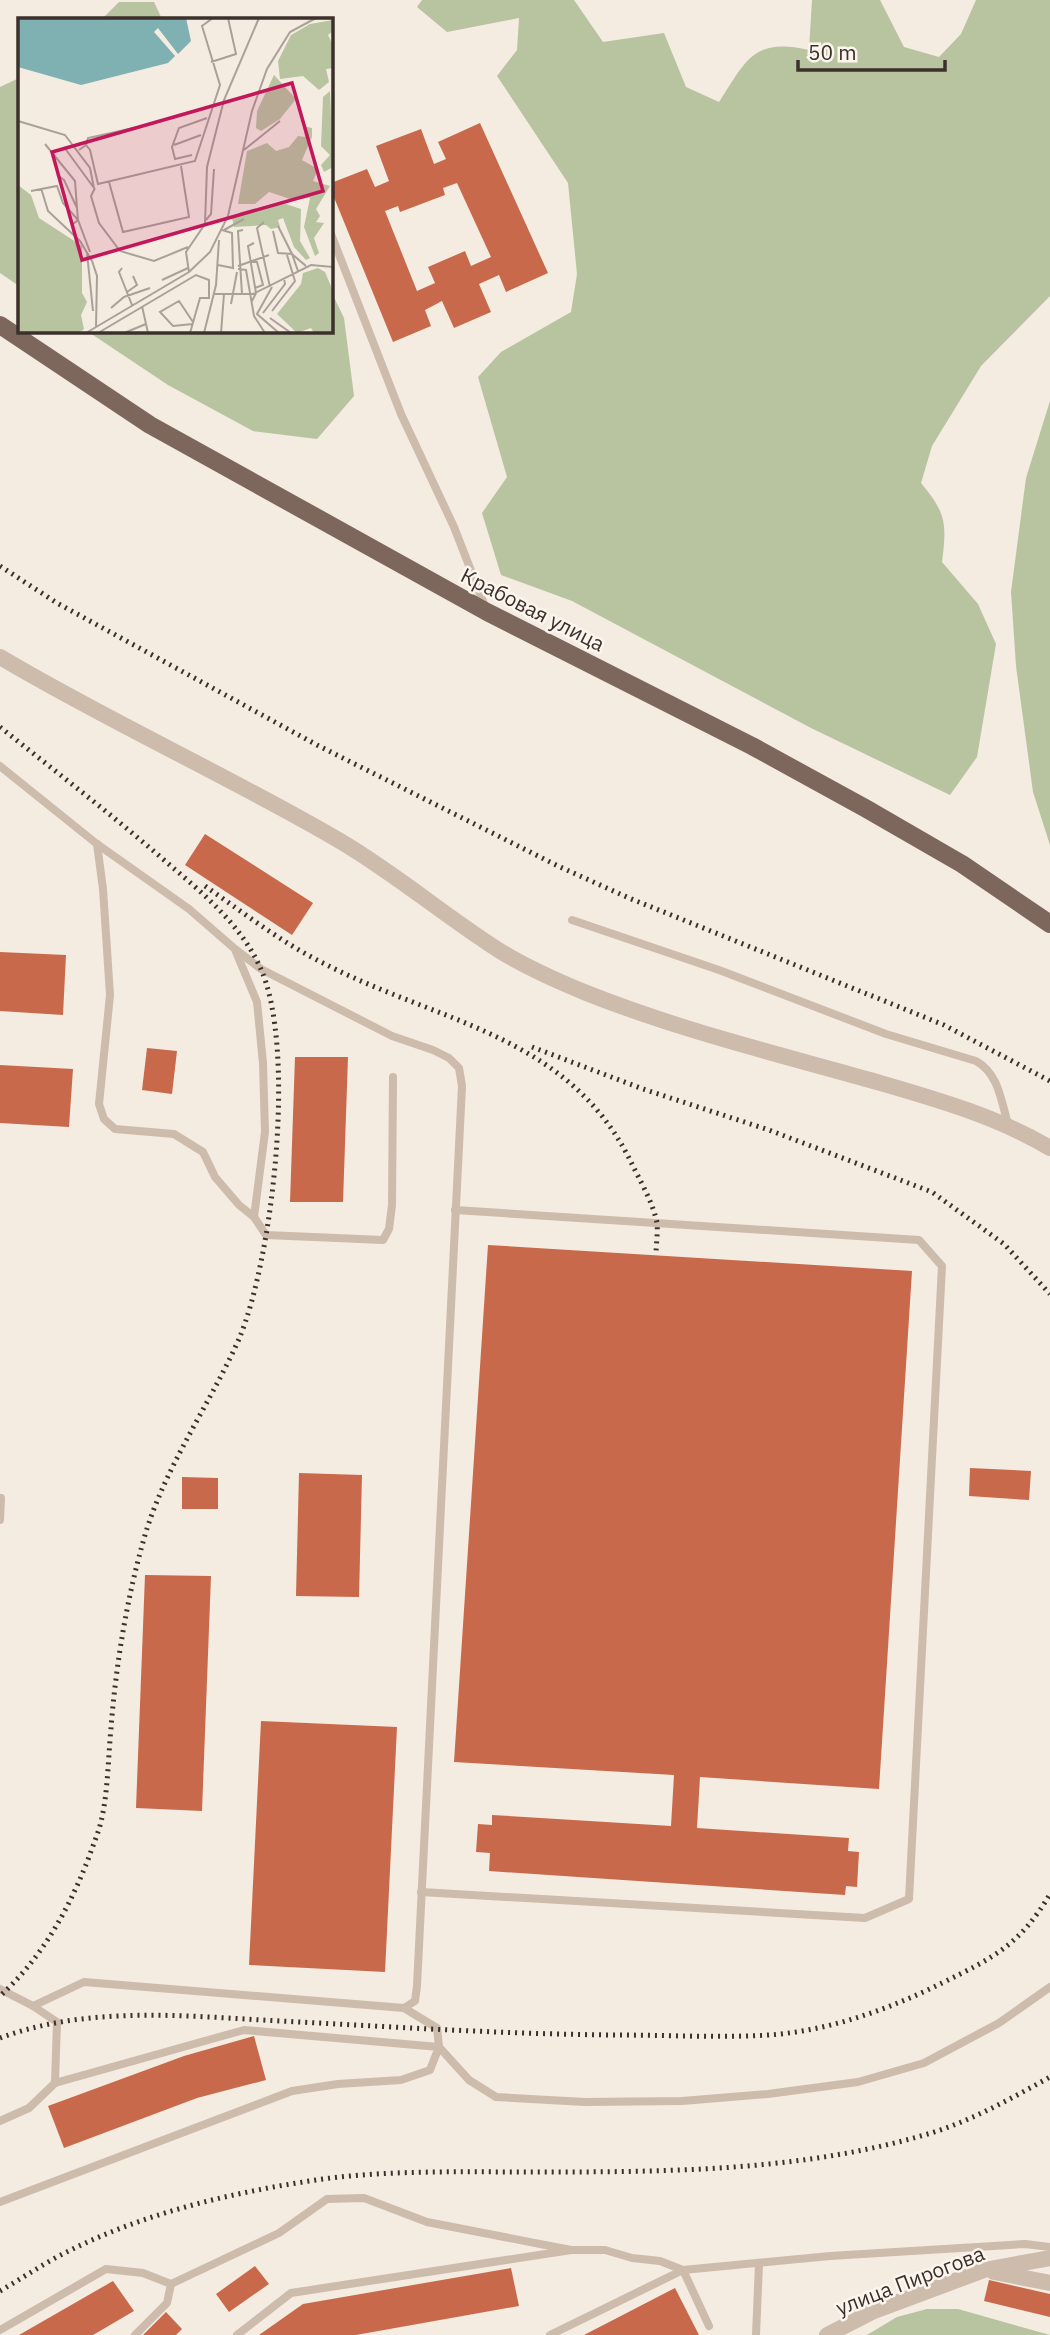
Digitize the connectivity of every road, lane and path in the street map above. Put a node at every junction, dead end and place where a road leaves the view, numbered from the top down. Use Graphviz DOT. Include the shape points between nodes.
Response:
graph roads {
  1 [pos="332,237"];
  2 [pos="0,324"];
  3 [pos="487,612"];
  4 [pos="0,657"];
  5 [pos="0,766"];
  6 [pos="97,844"];
  7 [pos="572,920"];
  8 [pos="1050,924"];
  9 [pos="235,949"];
  10 [pos="393,1077"];
  11 [pos="1008,1124"];
  12 [pos="1050,1147"];
  13 [pos="455,1210"];
  14 [pos="254,1217"];
  15 [pos="1,1498"];
  16 [pos="0,1520"];
  17 [pos="421,1892"];
  18 [pos="1050,1987"];
  19 [pos="0,1989"];
  20 [pos="33,2006"];
  21 [pos="404,2008"];
  22 [pos="439,2047"];
  23 [pos="55,2083"];
  24 [pos="0,2121"];
  25 [pos="0,2202"];
  26 [pos="1050,2247"];
  27 [pos="571,2250"];
  28 [pos="1050,2258"];
  29 [pos="759,2264"];
  30 [pos="683,2270"];
  31 [pos="984,2270"];
  32 [pos="1050,2283"];
  33 [pos="171,2284"];
  34 [pos="709,2326"];
  35 [pos="0,2330"];
  36 [pos="135,2335"];
  37 [pos="237,2335"];
  38 [pos="550,2335"];
  39 [pos="755,2335"];
  40 [pos="827,2335"];
  1 -- 3 [label="lane" via="401,414 454,527"];
  2 -- 3 [label="main road, Крабовая улица" via="150,425"];
  3 -- 8 [label="main road, Крабовая улица" via="854,802 962,864"];
  4 -- 11 [label="street" via="342,842 500,951 540,973 662,1020"];
  5 -- 6 [label="lane"];
  6 -- 9 [label="lane" via="189,909"];
  6 -- 14 [label="lane" via="110,995 99,1104 104,1119 115,1129 174,1135 203,1152 215,1177"];
  7 -- 11 [label="lane" via="886,1034 976,1061 988,1068 996,1082"];
  9 -- 13 [label="lane" via="261,969 392,1036 449,1058 459,1068 462,1086"];
  9 -- 14 [label="lane" via="257,1002 263,1063 265,1132"];
  10 -- 14 [label="lane" via="392,1205 390,1229 383,1240 266,1235"];
  11 -- 12 [label="street"];
  13 -- 17 [label="lane"];
  13 -- 17 [label="lane" via="919,1240 942,1266 909,1899 865,1918"];
  15 -- 16 [label="lane"];
  17 -- 21 [label="lane" via="415,2001"];
  18 -- 22 [label="lane" via="999,2023 924,2063 858,2082 768,2094 682,2101 496,2097 470,2080"];
  19 -- 20 [label="lane"];
  20 -- 21 [label="lane" via="84,1982"];
  20 -- 23 [label="lane" via="57,2022"];
  21 -- 22 [label="lane" via="437,2028"];
  22 -- 23 [label="lane" via="244,2030"];
  22 -- 25 [label="lane" via="430,2070 401,2080 292,2091"];
  23 -- 24 [label="lane" via="29,2108"];
  26 -- 29 [label="lane" via="1025,2244"];
  27 -- 30 [label="lane" via="605,2250"];
  27 -- 33 [label="lane" via="427,2222 364,2198 327,2199 279,2232"];
  27 -- 37 [label="lane" via="291,2293"];
  28 -- 31 [label="street, улица Пирогова"];
  29 -- 30 [label="lane"];
  29 -- 39 [label="lane"];
  30 -- 34 [label="lane"];
  30 -- 38 [label="lane"];
  31 -- 32 [label="street"];
  31 -- 40 [label="street, улица Пирогова" via="874,2311"];
  33 -- 35 [label="lane" via="143,2273 106,2269"];
  33 -- 36 [label="lane" via="167,2303"];
}
